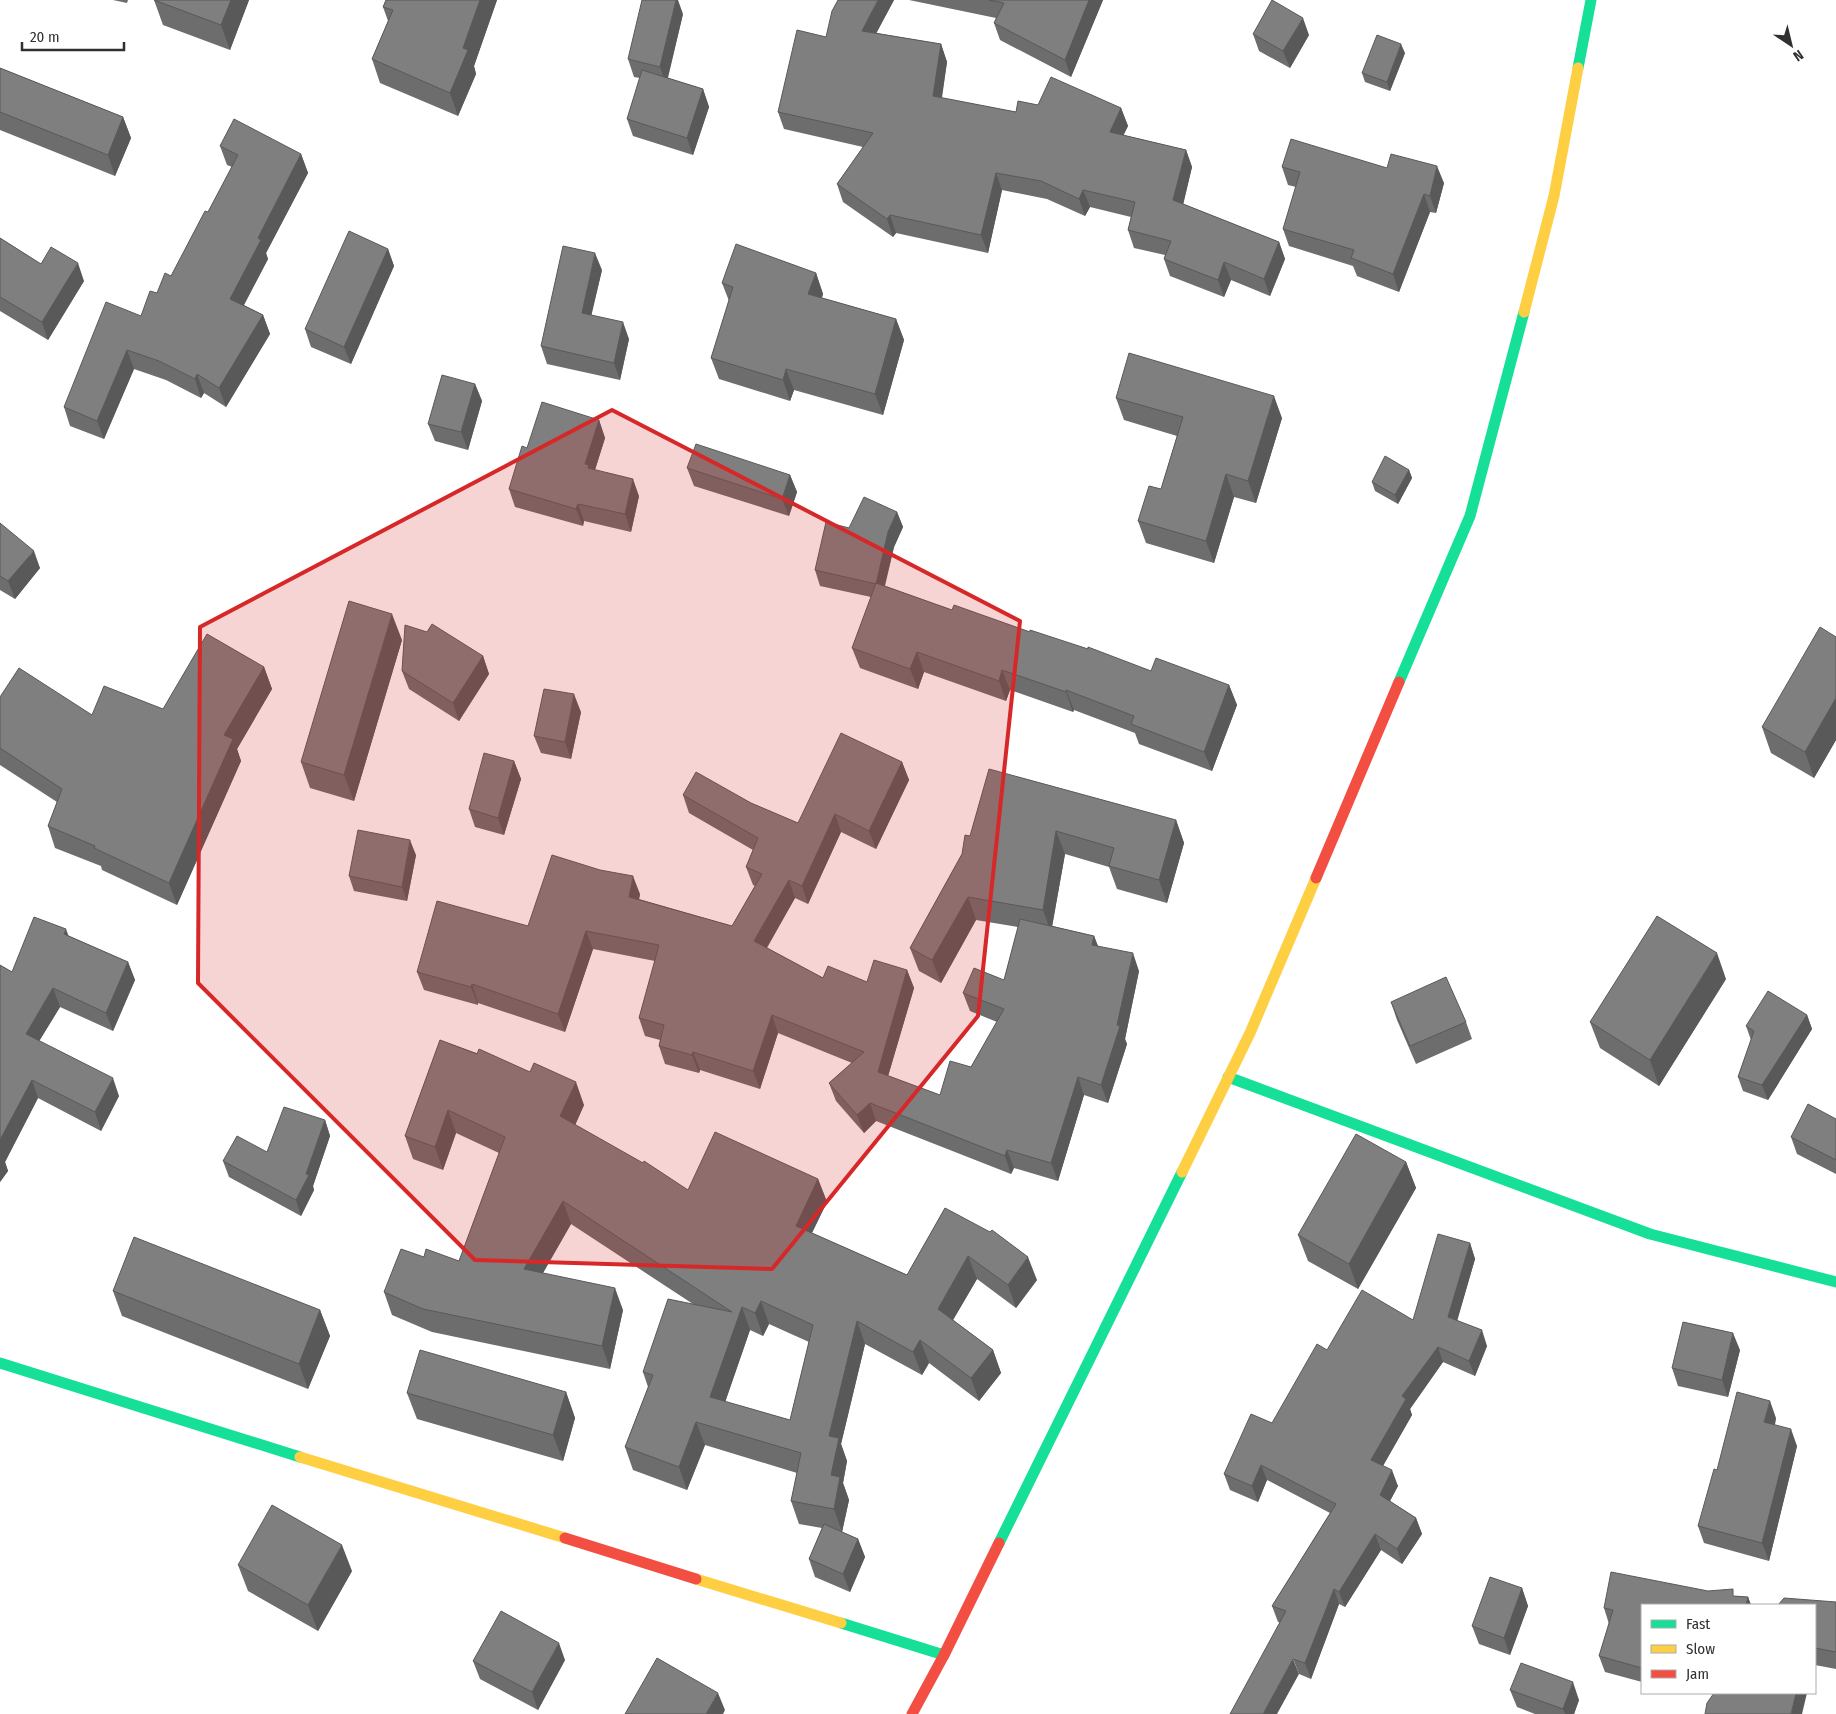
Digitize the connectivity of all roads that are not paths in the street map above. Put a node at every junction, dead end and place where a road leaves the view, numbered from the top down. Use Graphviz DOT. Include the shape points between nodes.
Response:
graph roads {
  1 [pos="1591,0"];
  2 [pos="1228,1077"];
  3 [pos="1836,1282"];
  4 [pos="0,1363"];
  5 [pos="944,1655"];
  6 [pos="912,1714"];
  1 -- 2 [label="main road" via="1554,196 1470,516 1250,1033"];
  2 -- 3 [label="main road" via="1650,1234"];
  2 -- 5 [label="main road"];
  4 -- 5 [label="main road"];
  5 -- 6 [label="main road"];
}
